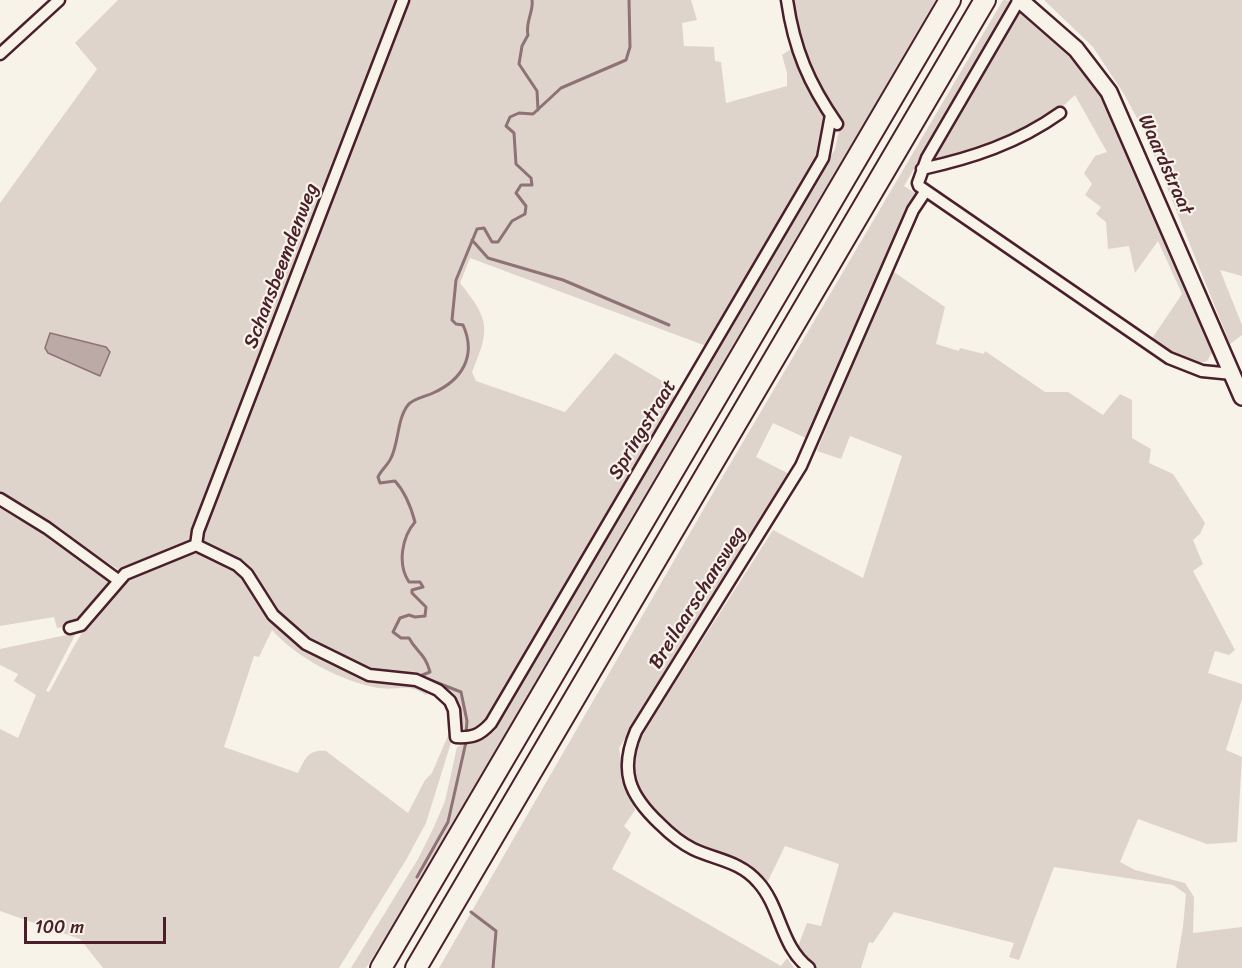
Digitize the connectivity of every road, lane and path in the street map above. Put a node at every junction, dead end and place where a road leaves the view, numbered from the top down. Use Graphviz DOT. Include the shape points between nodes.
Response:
graph roads {
  1 [pos="59,0"];
  2 [pos="403,0"];
  3 [pos="787,0"];
  4 [pos="950,0"];
  5 [pos="985,0"];
  6 [pos="1019,0"];
  7 [pos="0,54"];
  8 [pos="1060,113"];
  9 [pos="922,169"];
  10 [pos="925,192"];
  11 [pos="1232,374"];
  12 [pos="1242,398"];
  13 [pos="0,499"];
  14 [pos="196,545"];
  15 [pos="118,580"];
  16 [pos="70,628"];
  17 [pos="381,968"];
  18 [pos="416,968"];
  19 [pos="809,968"];
  1 -- 7 [label="street"];
  2 -- 14 [label="street, Schansbeemdenweg" via="198,531"];
  3 -- 14 [label="street, Springstraat" via="804,70 834,119 823,158 491,723 478,735 456,737 454,710 438,690 416,680 369,675 306,644 273,615 237,565"];
  4 -- 17 [label="highway"];
  5 -- 18 [label="highway"];
  6 -- 9 [label="street, Waardstraat"];
  6 -- 11 [label="street, Waardstraat" via="1076,49 1109,92"];
  8 -- 9 [label="street" via="1017,140"];
  9 -- 10 [label="street" via="918,183"];
  10 -- 11 [label="street" via="1169,358 1202,371"];
  10 -- 19 [label="street, Breilaarschansweg" via="913,210 801,466 636,730 627,763 637,800 670,833 695,850 739,866 759,883 791,950"];
  11 -- 12 [label="street, Waardstraat"];
  13 -- 15 [label="street"];
  14 -- 15 [label="street"];
  15 -- 16 [label="street" via="86,620"];
}
